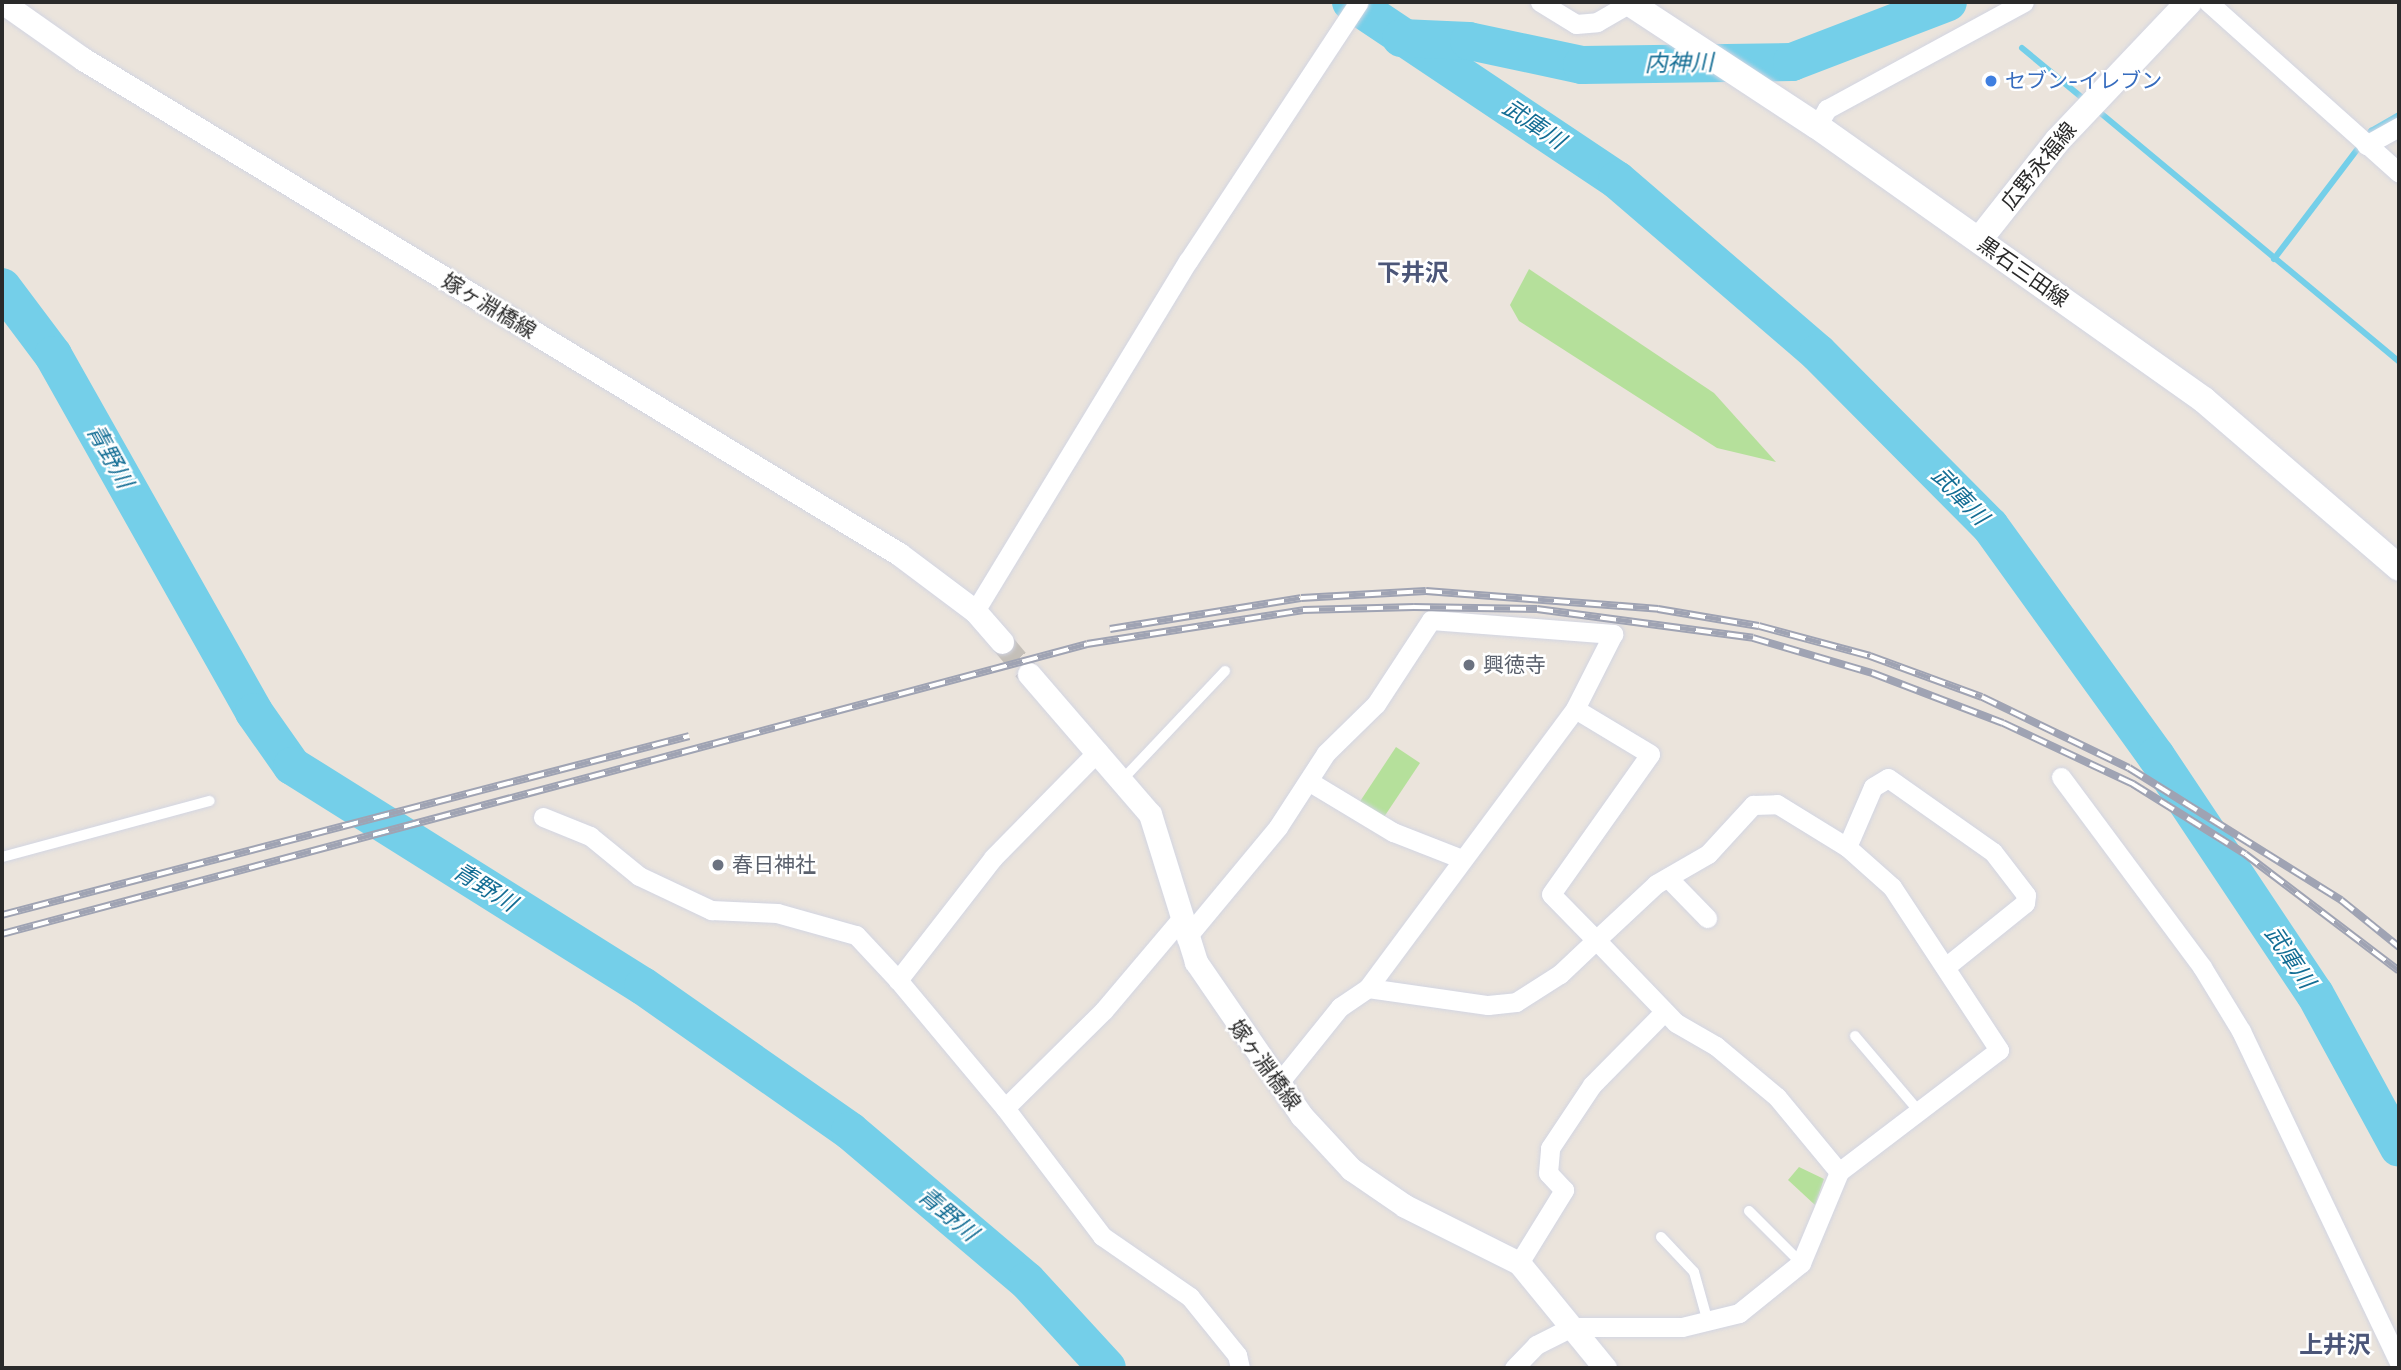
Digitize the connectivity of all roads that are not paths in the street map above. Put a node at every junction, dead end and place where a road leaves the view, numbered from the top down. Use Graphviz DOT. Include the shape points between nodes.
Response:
graph roads {
  1 [pos="2,2"];
  2 [pos="1359,2"];
  3 [pos="1540,2"];
  4 [pos="1629,2"];
  5 [pos="2024,2"];
  6 [pos="2189,2"];
  7 [pos="2208,2"];
  8 [pos="1817,126"];
  9 [pos="2399,127"];
  10 [pos="2366,145"];
  11 [pos="2399,173"];
  12 [pos="1979,240"];
  13 [pos="2399,568"];
  14 [pos="975,611"];
  15 [pos="1002,642"];
  16 [pos="1225,671"];
  17 [pos="1029,674"];
  18 [pos="1575,709"];
  19 [pos="1098,751"];
  20 [pos="2061,777"];
  21 [pos="1122,780"];
  22 [pos="1310,782"];
  23 [pos="209,801"];
  24 [pos="542,817"];
  25 [pos="1847,847"];
  26 [pos="2,857"];
  27 [pos="1462,859"];
  28 [pos="1668,877"];
  29 [pos="1707,918"];
  30 [pos="1184,928"];
  31 [pos="1596,940"];
  32 [pos="1948,964"];
  33 [pos="898,980"];
  34 [pos="1368,988"];
  35 [pos="1664,1012"];
  36 [pos="1854,1036"];
  37 [pos="1278,1084"];
  38 [pos="1005,1108"];
  39 [pos="1917,1109"];
  40 [pos="1839,1172"];
  41 [pos="1749,1211"];
  42 [pos="1661,1237"];
  43 [pos="1519,1263"];
  44 [pos="1801,1263"];
  45 [pos="1708,1322"];
  46 [pos="1572,1327"];
  47 [pos="2399,1362"];
  48 [pos="1240,1368"];
  49 [pos="1514,1368"];
  50 [pos="1605,1368"];
  1 -- 14 [label="street, 嫁ヶ淵橋線" via="83,59 899,554"];
  2 -- 14 [label="street" via="1188,261"];
  3 -- 4 [label="street" via="1576,24 1597,22"];
  4 -- 8 [label="main road, 黒石三田線"];
  5 -- 8 [label="street" via="1827,109"];
  6 -- 12 [label="main road, 広野永福線" via="2058,140"];
  7 -- 10 [label="street"];
  8 -- 12 [label="main road, 黒石三田線"];
  9 -- 10 [label="street"];
  10 -- 11 [label="street"];
  12 -- 13 [label="main road, 黒石三田線" via="2204,400"];
  14 -- 15 [label="street, 嫁ヶ淵橋線"];
  16 -- 21 [label="lane"];
  17 -- 19 [label="street, 嫁ヶ淵橋線"];
  18 -- 22 [label="street" via="1613,634 1431,620 1376,704 1326,754"];
  18 -- 27 [label="street"];
  18 -- 31 [label="street" via="1650,754 1551,894"];
  19 -- 21 [label="street, 嫁ヶ淵橋線"];
  19 -- 33 [label="street" via="993,858"];
  20 -- 47 [label="street" via="2202,967 2241,1031"];
  21 -- 30 [label="street, 嫁ヶ淵橋線" via="1150,814"];
  22 -- 27 [label="street" via="1393,832"];
  22 -- 30 [label="street"];
  23 -- 26 [label="lane"];
  24 -- 33 [label="street" via="590,836 639,876 711,910 777,913 856,935"];
  25 -- 28 [label="street" via="1777,804 1753,805 1709,854"];
  25 -- 32 [label="street" via="1892,887"];
  25 -- 32 [label="street" via="1873,787 1888,778 1993,852 2026,895 2025,903"];
  27 -- 34 [label="street"];
  28 -- 29 [label="street"];
  28 -- 31 [label="street"];
  30 -- 37 [label="street, 嫁ヶ淵橋線" via="1207,984"];
  30 -- 38 [label="street"];
  31 -- 34 [label="street" via="1560,974 1516,1002 1488,1005"];
  31 -- 35 [label="street"];
  32 -- 39 [label="street" via="1999,1049"];
  33 -- 38 [label="street"];
  34 -- 37 [label="street" via="1340,1007"];
  35 -- 40 [label="street" via="1777,1097"];
  35 -- 43 [label="street" via="1592,1085 1550,1148 1548,1173 1564,1191"];
  36 -- 39 [label="lane"];
  37 -- 43 [label="street, 嫁ヶ淵橋線" via="1351,1169 1405,1206"];
  38 -- 48 [label="street" via="1102,1236 1190,1297 1237,1355"];
  39 -- 40 [label="street"];
  40 -- 44 [label="street"];
  41 -- 44 [label="lane"];
  42 -- 45 [label="lane" via="1694,1272"];
  43 -- 46 [label="street, 嫁ヶ淵橋線"];
  44 -- 45 [label="street" via="1739,1313"];
  45 -- 46 [label="street"];
  46 -- 49 [label="street" via="1536,1345"];
  46 -- 50 [label="street, 嫁ヶ淵橋線"];
}
